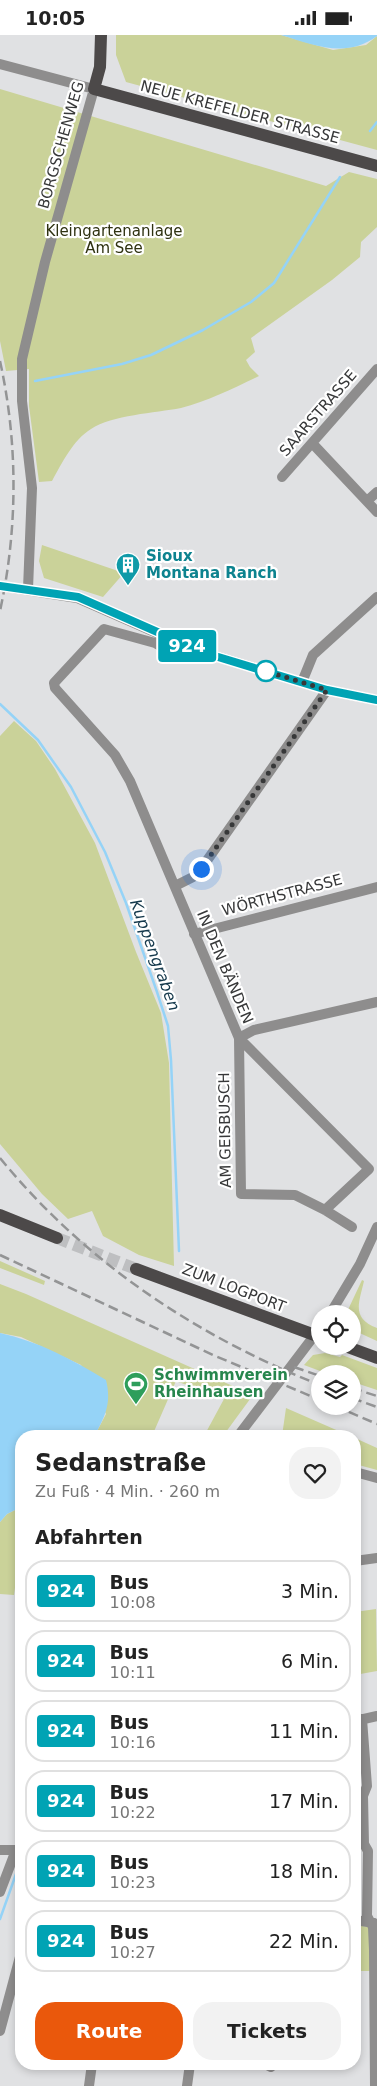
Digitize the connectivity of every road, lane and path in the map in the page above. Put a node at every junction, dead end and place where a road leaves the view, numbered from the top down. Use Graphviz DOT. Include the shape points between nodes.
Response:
graph roads {
  1 [pos="101,35"];
  2 [pos="0,64"];
  3 [pos="94,89"];
  4 [pos="377,166"];
  5 [pos="377,369"];
  6 [pos="312,443"];
  7 [pos="282,477"];
  8 [pos="377,492"];
  9 [pos="367,501"];
  10 [pos="377,512"];
  11 [pos="0,585"];
  12 [pos="28,589"];
  13 [pos="377,597"];
  14 [pos="193,649"];
  15 [pos="302,682"];
  16 [pos="327,690"];
  17 [pos="377,700"];
  18 [pos="175,886"];
  19 [pos="377,887"];
  20 [pos="194,934"];
  21 [pos="377,1002"];
  22 [pos="238,1038"];
  23 [pos="325,1210"];
  24 [pos="0,1215"];
  25 [pos="352,1227"];
  26 [pos="377,1227"];
  27 [pos="57,1239"];
  28 [pos="136,1269"];
  29 [pos="335,1305"];
  30 [pos="311,1332"];
  31 [pos="311,1342"];
  32 [pos="361,1352"];
  33 [pos="377,1358"];
  34 [pos="243,1430"];
  35 [pos="361,1474"];
  36 [pos="377,1478"];
  37 [pos="377,1558"];
  38 [pos="361,1560"];
  39 [pos="377,1716"];
  40 [pos="361,1719"];
  41 [pos="361,1742"];
  42 [pos="0,1850"];
  43 [pos="15,1850"];
  44 [pos="15,1857"];
  45 [pos="0,1892"];
  46 [pos="361,1921"];
  47 [pos="374,1923"];
  48 [pos="15,1975"];
  49 [pos="0,2031"];
  50 [pos="91,2070"];
  51 [pos="189,2070"];
  52 [pos="89,2086"];
  53 [pos="188,2086"];
  54 [pos="374,2086"];
  1 -- 3 [label="main road, BORGSCHENWEG" via="100,67"];
  2 -- 3 [label="street"];
  3 -- 4 [label="main road, NEUE KREFELDER STRASSE"];
  3 -- 12 [label="street, BORGSCHENWEG" via="45,262 22,359 22,401 32,488"];
  5 -- 6 [label="street, SAARSTRASSE"];
  6 -- 7 [label="street, SAARSTRASSE"];
  6 -- 9 [label="street"];
  8 -- 9 [label="street"];
  9 -- 10 [label="street"];
  11 -- 12 [label="street"];
  12 -- 14 [label="street" via="78,597"];
  13 -- 15 [label="street" via="313,655"];
  14 -- 15 [label="street"];
  14 -- 18 [label="street, IN DEN BÄNDEN" via="188,656 177,655 155,643 104,629 54,683 115,755 130,781"];
  15 -- 16 [label="street"];
  16 -- 17 [label="street"];
  16 -- 18 [label="street" via="201,869"];
  18 -- 20 [label="street, IN DEN BÄNDEN"];
  19 -- 20 [label="street, WÖRTHSTRASSE"];
  20 -- 22 [label="street, IN DEN BÄNDEN"];
  21 -- 22 [label="street" via="254,1030"];
  22 -- 23 [label="street, AM GEISBUSCH" via="241,1194 295,1195"];
  22 -- 23 [label="street, IN DEN BÄNDEN" via="369,1169"];
  23 -- 25 [label="street, AM GEISBUSCH"];
  24 -- 27 [label="main road"];
  26 -- 29 [label="street"];
  28 -- 30 [label="main road, ZUM LOGPORT"];
  31 -- 34 [label="street" via="274,1385"];
  32 -- 33 [label="main road"];
  35 -- 36 [label="street"];
  37 -- 38 [label="street"];
  39 -- 40 [label="street"];
  41 -- 47 [label="street" via="367,1786 363,1796 364,1844 368,1851 367,1916"];
  42 -- 43 [label="street"];
  44 -- 45 [label="street"];
  46 -- 47 [label="street"];
  47 -- 54 [label="street"];
  48 -- 49 [label="street"];
  50 -- 52 [label="street"];
  51 -- 53 [label="street"];
}
